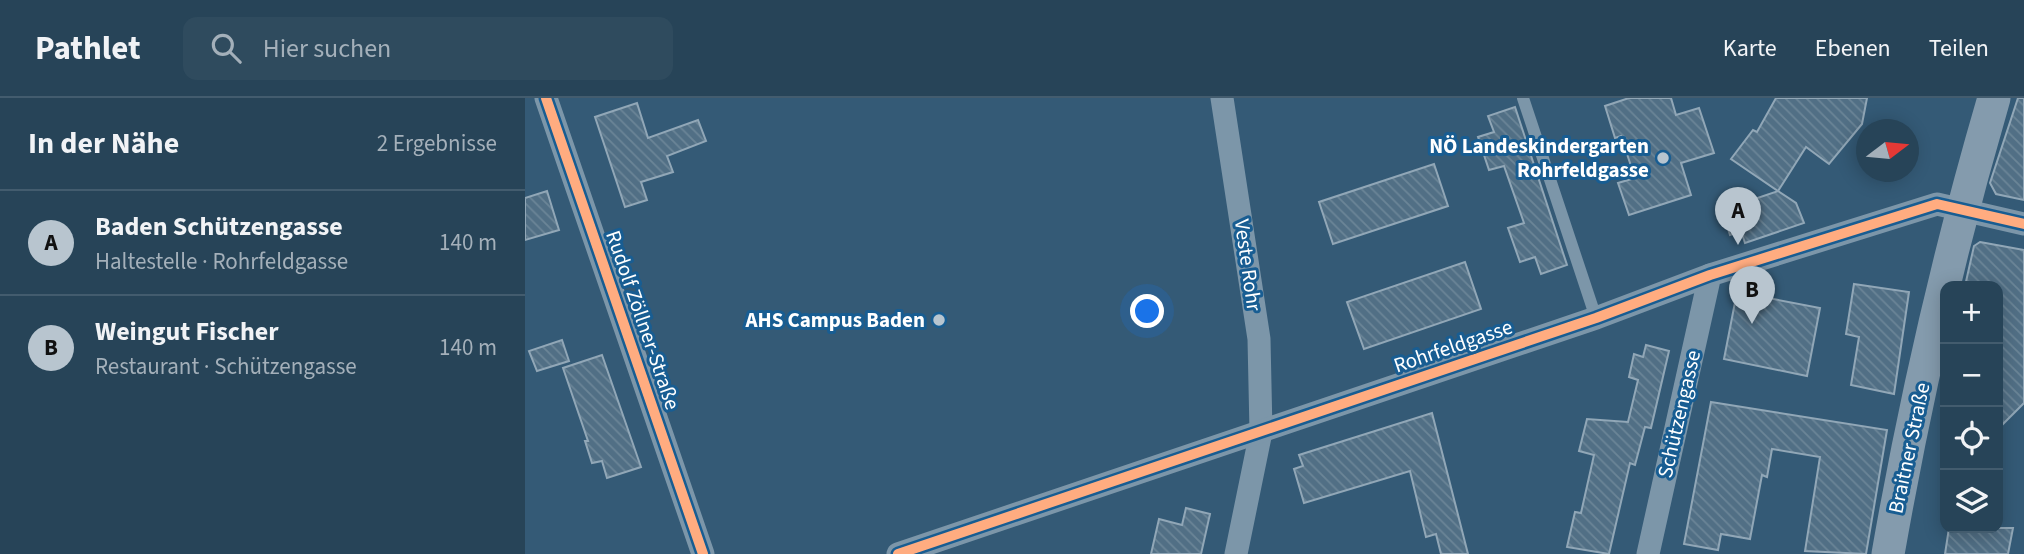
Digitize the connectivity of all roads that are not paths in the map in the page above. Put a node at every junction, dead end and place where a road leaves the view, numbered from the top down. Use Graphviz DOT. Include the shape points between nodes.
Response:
graph roads {
  1 [pos="546,98"];
  2 [pos="1222,98"];
  3 [pos="1523,98"];
  4 [pos="1994,98"];
  5 [pos="1961,210"];
  6 [pos="2024,224"];
  7 [pos="1710,275"];
  8 [pos="1596,318"];
  9 [pos="1261,432"];
  10 [pos="703,554"];
  11 [pos="898,554"];
  12 [pos="1236,554"];
  13 [pos="1647,554"];
  14 [pos="1888,554"];
  1 -- 10 [label="street, Rudolf Zöllner-Straße"];
  2 -- 9 [label="street, Veste Rohr" via="1259,339"];
  3 -- 8 [label="lane"];
  4 -- 5 [label="main road, Braitner Straße"];
  5 -- 6 [label="street, Rohrfeldgasse"];
  5 -- 7 [label="street, Rohrfeldgasse" via="1937,204"];
  5 -- 14 [label="main road, Braitner Straße"];
  7 -- 8 [label="street, Rohrfeldgasse"];
  7 -- 13 [label="street, Schützengasse"];
  8 -- 9 [label="street, Rohrfeldgasse"];
  9 -- 11 [label="street, Rohrfeldgasse"];
  9 -- 12 [label="street, Veste Rohr"];
}
